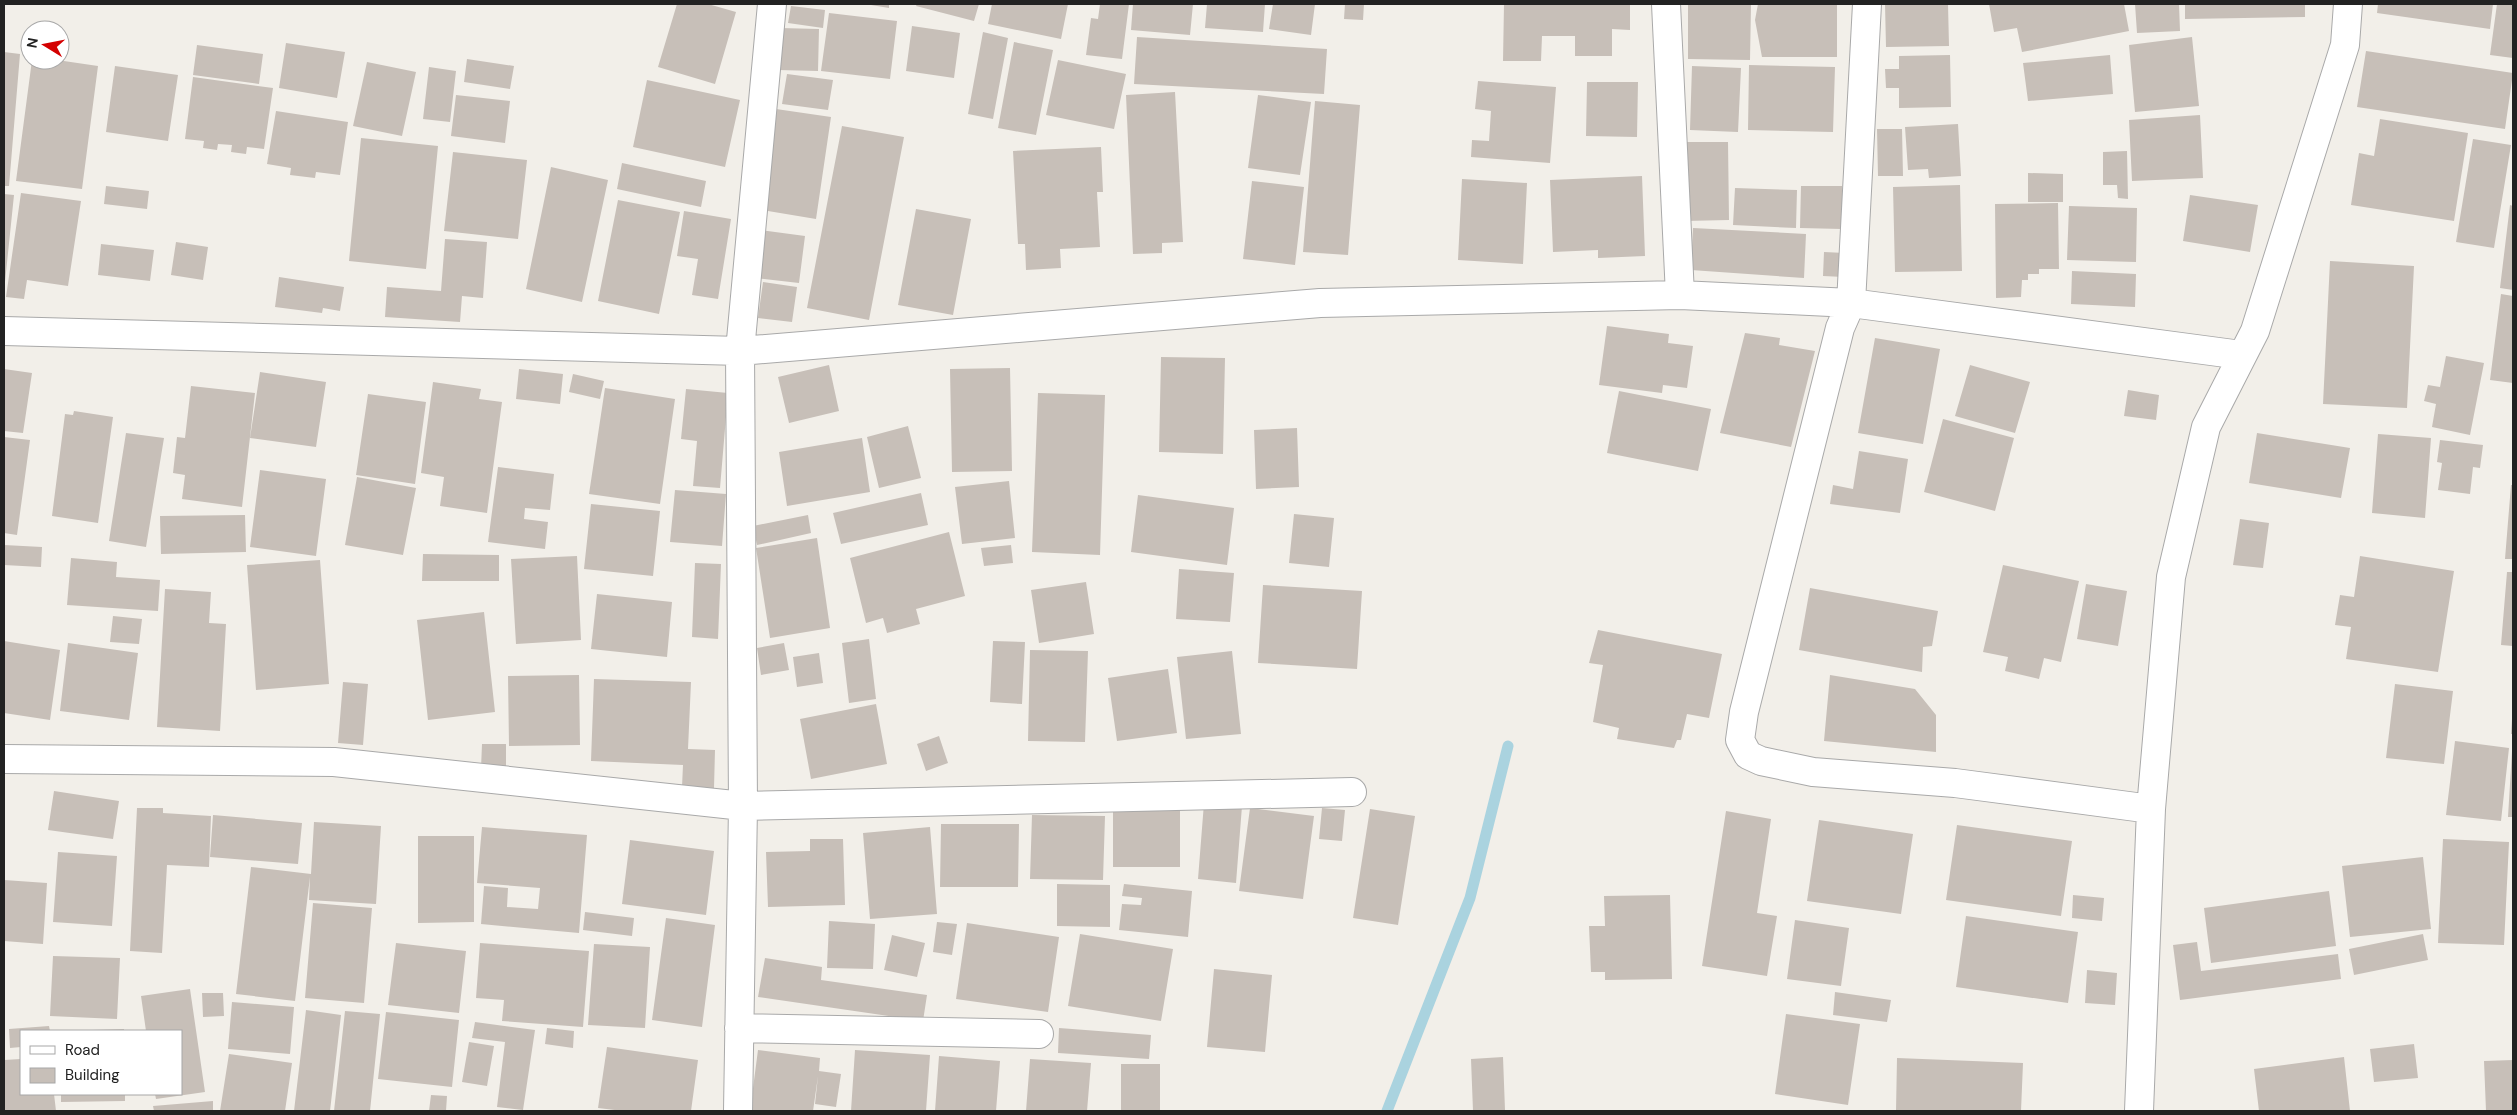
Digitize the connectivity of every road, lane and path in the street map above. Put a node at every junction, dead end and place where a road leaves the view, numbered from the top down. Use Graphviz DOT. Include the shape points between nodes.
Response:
graph roads {
  1 [pos="772,4"];
  2 [pos="1666,4"];
  3 [pos="1867,4"];
  4 [pos="2348,4"];
  5 [pos="1680,295"];
  6 [pos="1851,303"];
  7 [pos="4,331"];
  8 [pos="740,350"];
  9 [pos="2241,355"];
  10 [pos="4,759"];
  11 [pos="1352,792"];
  12 [pos="743,806"];
  13 [pos="2151,809"];
  14 [pos="739,1028"];
  15 [pos="1039,1034"];
  16 [pos="738,1111"];
  17 [pos="2139,1111"];
  1 -- 8 [label="street"];
  2 -- 5 [label="street"];
  3 -- 6 [label="street"];
  4 -- 9 [label="street" via="2345,45 2255,331"];
  5 -- 6 [label="street"];
  5 -- 8 [label="street" via="1320,303"];
  6 -- 9 [label="street"];
  6 -- 13 [label="street" via="1840,328 1744,712 1740,740 1748,755 1761,761 1813,772 1954,783"];
  7 -- 8 [label="street"];
  8 -- 12 [label="street"];
  9 -- 13 [label="street" via="2206,427 2170,578"];
  10 -- 12 [label="street" via="334,762"];
  11 -- 12 [label="street"];
  12 -- 14 [label="street"];
  13 -- 17 [label="street"];
  14 -- 15 [label="street"];
  14 -- 16 [label="street"];
}
